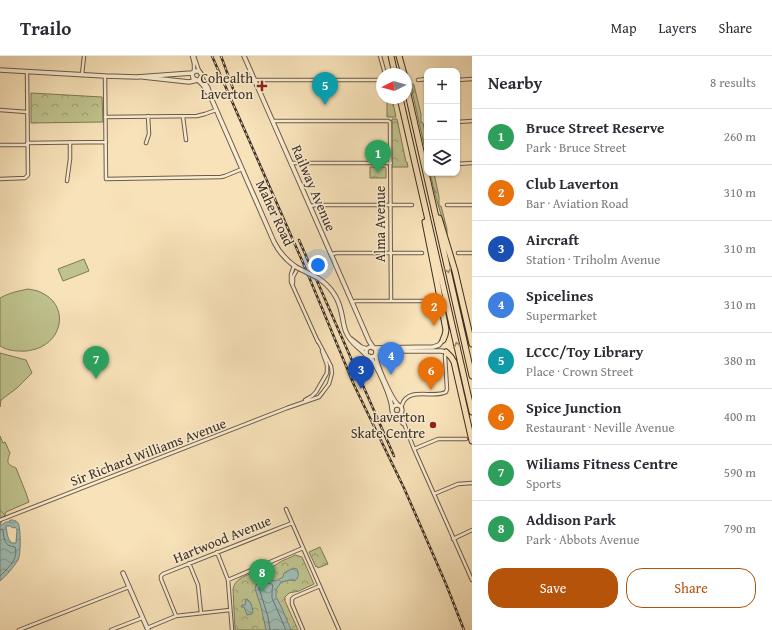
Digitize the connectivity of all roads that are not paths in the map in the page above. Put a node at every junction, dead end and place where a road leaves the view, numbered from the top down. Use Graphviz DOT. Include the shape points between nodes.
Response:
graph roads {
  1 [pos="84,56"];
  2 [pos="193,56"];
  3 [pos="244,56"];
  4 [pos="380,56"];
  5 [pos="390,56"];
  6 [pos="400,56"];
  7 [pos="383,68"];
  8 [pos="394,68"];
  9 [pos="403,68"];
  10 [pos="0,70"];
  11 [pos="27,71"];
  12 [pos="199,71"];
  13 [pos="193,72"];
  14 [pos="82,74"];
  15 [pos="105,76"];
  16 [pos="137,76"];
  17 [pos="198,79"];
  18 [pos="424,79"];
  19 [pos="472,79"];
  20 [pos="255,80"];
  21 [pos="376,80"];
  22 [pos="418,80"];
  23 [pos="460,80"];
  24 [pos="401,104"];
  25 [pos="410,104"];
  26 [pos="0,110"];
  27 [pos="216,110"];
  28 [pos="27,112"];
  29 [pos="148,116"];
  30 [pos="183,116"];
  31 [pos="105,117"];
  32 [pos="273,121"];
  33 [pos="472,121"];
  34 [pos="460,122"];
  35 [pos="186,140"];
  36 [pos="70,142"];
  37 [pos="106,142"];
  38 [pos="146,143"];
  39 [pos="28,144"];
  40 [pos="0,145"];
  41 [pos="411,147"];
  42 [pos="291,163"];
  43 [pos="391,163"];
  44 [pos="472,163"];
  45 [pos="460,164"];
  46 [pos="242,169"];
  47 [pos="0,179"];
  48 [pos="67,181"];
  49 [pos="431,192"];
  50 [pos="390,205"];
  51 [pos="412,205"];
  52 [pos="447,205"];
  53 [pos="472,205"];
  54 [pos="310,206"];
  55 [pos="390,253"];
  56 [pos="422,253"];
  57 [pos="458,253"];
  58 [pos="472,253"];
  59 [pos="331,254"];
  60 [pos="296,268"];
  61 [pos="390,301"];
  62 [pos="434,301"];
  63 [pos="352,302"];
  64 [pos="364,328"];
  65 [pos="348,337"];
  66 [pos="443,340"];
  67 [pos="318,341"];
  68 [pos="472,344"];
  69 [pos="373,347"];
  70 [pos="367,349"];
  71 [pos="398,349"];
  72 [pos="425,349"];
  73 [pos="446,352"];
  74 [pos="376,354"];
  75 [pos="368,356"];
  76 [pos="472,376"];
  77 [pos="322,383"];
  78 [pos="327,386"];
  79 [pos="303,402"];
  80 [pos="400,405"];
  81 [pos="393,412"];
  82 [pos="401,412"];
  83 [pos="472,412"];
  84 [pos="405,426"];
  85 [pos="466,439"];
  86 [pos="472,441"];
  87 [pos="414,449"];
  88 [pos="472,483"];
  89 [pos="434,494"];
  90 [pos="286,509"];
  91 [pos="0,520"];
  92 [pos="292,523"];
  93 [pos="472,530"];
  94 [pos="453,539"];
  95 [pos="303,548"];
  96 [pos="217,552"];
  97 [pos="189,563"];
  98 [pos="123,573"];
  99 [pos="228,580"];
  100 [pos="472,580"];
  101 [pos="320,586"];
  102 [pos="129,587"];
  103 [pos="230,610"];
  104 [pos="201,613"];
  105 [pos="176,616"];
  106 [pos="142,618"];
  107 [pos="147,629"];
  108 [pos="20,630"];
  109 [pos="111,630"];
  110 [pos="232,630"];
  111 [pos="303,630"];
  112 [pos="339,630"];
  1 -- 14 [label="street"];
  2 -- 12 [label="street"];
  2 -- 13 [label="street"];
  3 -- 20 [label="street, Railway Avenue"];
  4 -- 7 [label="street"];
  5 -- 8 [label="highway"];
  6 -- 9 [label="highway"];
  10 -- 11 [label="street"];
  11 -- 14 [label="street"];
  11 -- 28 [label="street"];
  12 -- 13 [label="street"];
  12 -- 17 [label="street" via="202,73"];
  13 -- 16 [label="street"];
  13 -- 17 [label="street" via="193,78"];
  14 -- 15 [label="street"];
  15 -- 16 [label="street"];
  15 -- 31 [label="street"];
  16 -- 17 [label="street" via="189,82"];
  17 -- 27 [label="street, Maher Road" via="208,88"];
  18 -- 22 [label="street"];
  19 -- 23 [label="street"];
  20 -- 21 [label="street"];
  20 -- 32 [label="street, Railway Avenue"];
  24 -- 41 [label="highway"];
  25 -- 49 [label="highway"];
  26 -- 28 [label="street"];
  27 -- 30 [label="street" via="197,116"];
  27 -- 46 [label="street, Maher Road"];
  28 -- 39 [label="street"];
  29 -- 30 [label="street"];
  29 -- 31 [label="street"];
  29 -- 38 [label="street"];
  30 -- 35 [label="street"];
  31 -- 37 [label="street"];
  32 -- 42 [label="street, Railway Avenue"];
  32 -- 43 [label="street, Alma Avenue" via="388,121"];
  33 -- 34 [label="street"];
  36 -- 37 [label="street"];
  36 -- 39 [label="street"];
  36 -- 48 [label="street"];
  37 -- 46 [label="street" via="106,179 221,177"];
  39 -- 40 [label="street"];
  39 -- 47 [label="street" via="27,177"];
  41 -- 66 [label="highway" via="446,330"];
  83 -- 41 [label="highway, one-way"];
  42 -- 43 [label="street"];
  42 -- 54 [label="street, Railway Avenue"];
  43 -- 50 [label="street, Alma Avenue"];
  44 -- 45 [label="street"];
  46 -- 60 [label="street, Maher Road" via="276,246 284,258"];
  49 -- 68 [label="highway" via="455,271"];
  49 -- 76 [label="highway, one-way"];
  50 -- 51 [label="street"];
  50 -- 54 [label="street"];
  50 -- 55 [label="street, Alma Avenue"];
  52 -- 53 [label="street"];
  54 -- 59 [label="street, Railway Avenue"];
  55 -- 56 [label="street"];
  55 -- 59 [label="street"];
  55 -- 61 [label="street, Alma Avenue"];
  57 -- 58 [label="street"];
  59 -- 63 [label="street, Railway Avenue"];
  60 -- 65 [label="street, Maher Road, bridge" via="318,278 329,287 341,310"];
  60 -- 67 [label="street, Sir Richard Williams Avenue" via="290,277 291,282"];
  61 -- 62 [label="street"];
  61 -- 63 [label="street"];
  63 -- 64 [label="street, Railway Avenue"];
  64 -- 69 [label="street, Railway Avenue"];
  64 -- 70 [label="street, Railway Avenue"];
  65 -- 70 [label="street"];
  65 -- 75 [label="street, Maher Road"];
  66 -- 72 [label="street" via="437,346"];
  67 -- 77 [label="street, Sir Richard Williams Avenue" via="327,368"];
  67 -- 78 [label="street, Sir Richard Williams Avenue" via="331,366 332,373"];
  69 -- 70 [label="street"];
  69 -- 71 [label="street"];
  69 -- 74 [label="street"];
  70 -- 75 [label="street"];
  71 -- 72 [label="street"];
  71 -- 74 [label="street"];
  72 -- 73 [label="street"];
  73 -- 80 [label="street" via="445,393 415,395 406,398"];
  73 -- 86 [label="highway" via="454,362"];
  74 -- 75 [label="street"];
  74 -- 80 [label="street" via="382,375 393,398"];
  75 -- 81 [label="street" via="389,395"];
  77 -- 78 [label="street"];
  77 -- 79 [label="street, Sir Richard Williams Avenue" via="313,395"];
  78 -- 79 [label="street, Sir Richard Williams Avenue" via="319,397"];
  79 -- 91 [label="street, Sir Richard Williams Avenue"];
  80 -- 81 [label="street" via="394,406"];
  80 -- 82 [label="street"];
  81 -- 82 [label="street" via="397,415"];
  81 -- 84 [label="street"];
  82 -- 84 [label="street"];
  84 -- 87 [label="street"];
  85 -- 87 [label="street" via="438,439"];
  87 -- 89 [label="street"];
  88 -- 89 [label="street" via="458,484"];
  89 -- 94 [label="street"];
  90 -- 92 [label="street"];
  92 -- 95 [label="street"];
  92 -- 96 [label="street, Hartwood Avenue"];
  93 -- 94 [label="street"];
  94 -- 100 [label="street"];
  95 -- 99 [label="street"];
  95 -- 101 [label="street"];
  96 -- 97 [label="street, Hartwood Avenue"];
  96 -- 99 [label="street"];
  97 -- 104 [label="street" via="198,585"];
  97 -- 105 [label="street, Hartwood Avenue" via="161,576"];
  98 -- 102 [label="street"];
  99 -- 103 [label="street"];
  101 -- 111 [label="street" via="292,599"];
  101 -- 112 [label="street"];
  102 -- 106 [label="street"];
  102 -- 108 [label="street"];
  103 -- 104 [label="street"];
  103 -- 110 [label="street"];
  104 -- 105 [label="street"];
  105 -- 107 [label="street"];
  106 -- 107 [label="street"];
  106 -- 109 [label="street"];
}
